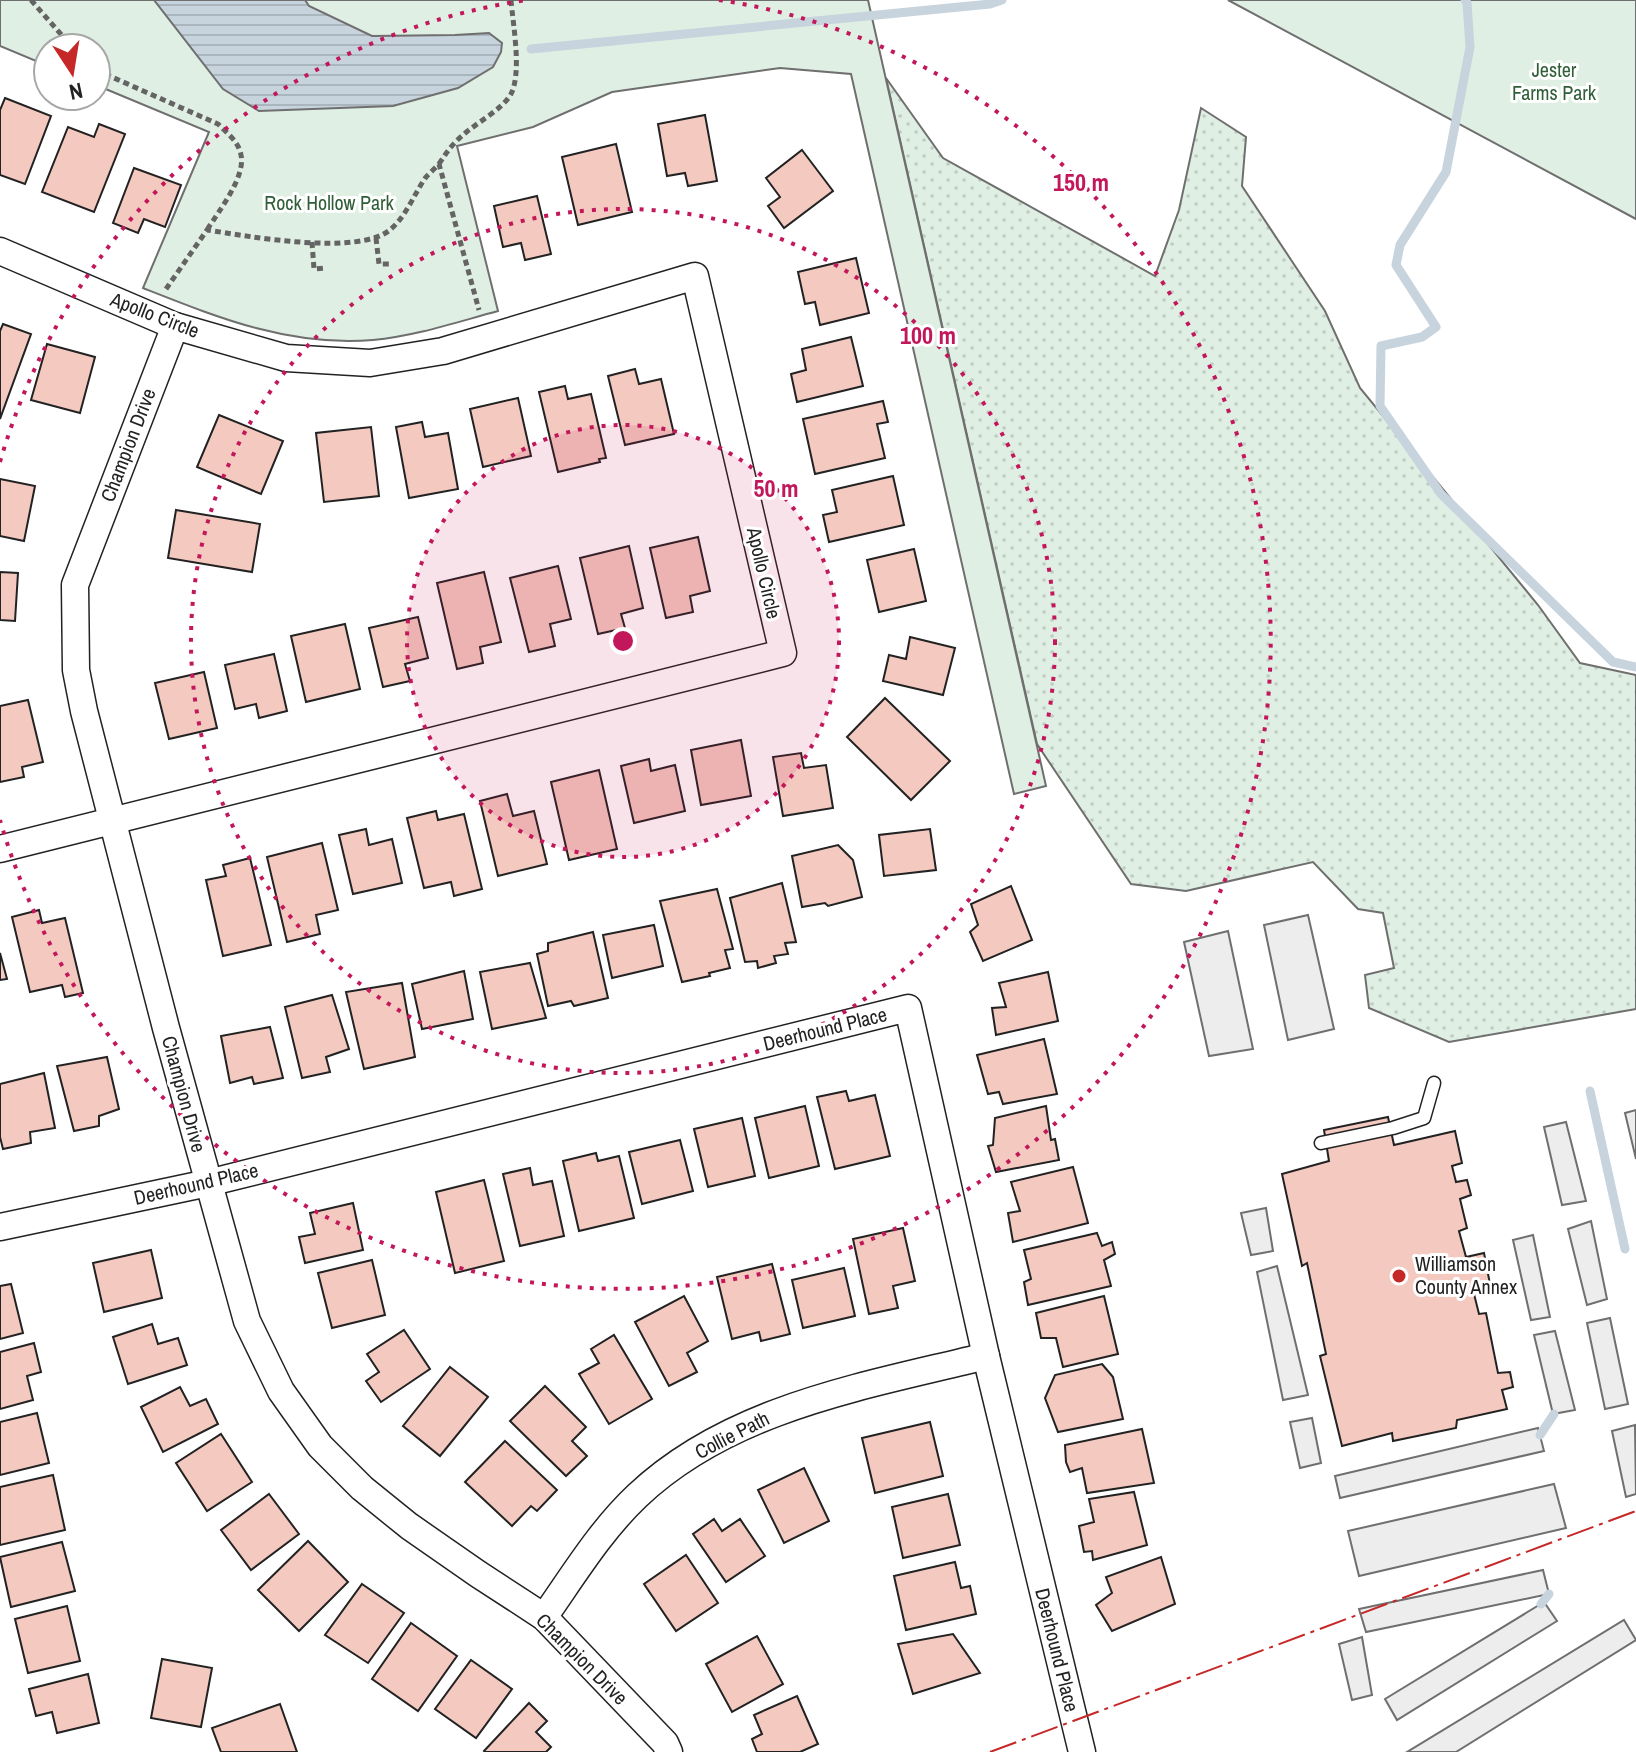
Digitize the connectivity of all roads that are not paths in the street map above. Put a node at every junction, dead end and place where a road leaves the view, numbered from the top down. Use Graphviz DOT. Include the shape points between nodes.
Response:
graph roads {
  1 [pos="0,251"];
  2 [pos="175,326"];
  3 [pos="113,820"];
  4 [pos="0,849"];
  5 [pos="1434,1083"];
  6 [pos="1321,1143"];
  7 [pos="208,1183"];
  8 [pos="0,1227"];
  9 [pos="986,1356"];
  10 [pos="544,1617"];
  11 [pos="669,1752"];
  12 [pos="1082,1752"];
  1 -- 2 [label="street, Apollo Circle"];
  2 -- 3 [label="street, Champion Drive" via="75,585 76,670"];
  2 -- 3 [label="street, Apollo Circle" via="286,358 370,363 443,351 695,276 783,653"];
  3 -- 4 [label="street, Apollo Circle"];
  3 -- 7 [label="street, Champion Drive"];
  5 -- 6 [label="lane" via="1424,1118"];
  7 -- 8 [label="street, Deerhound Place"];
  7 -- 9 [label="street, Deerhound Place" via="908,1008"];
  7 -- 10 [label="street, Champion Drive" via="247,1321 281,1391 320,1446 409,1526"];
  9 -- 10 [label="street, Collie Path" via="838,1393 726,1434 637,1496 600,1537"];
  9 -- 12 [label="street, Deerhound Place"];
  10 -- 11 [label="street, Champion Drive"];
}
